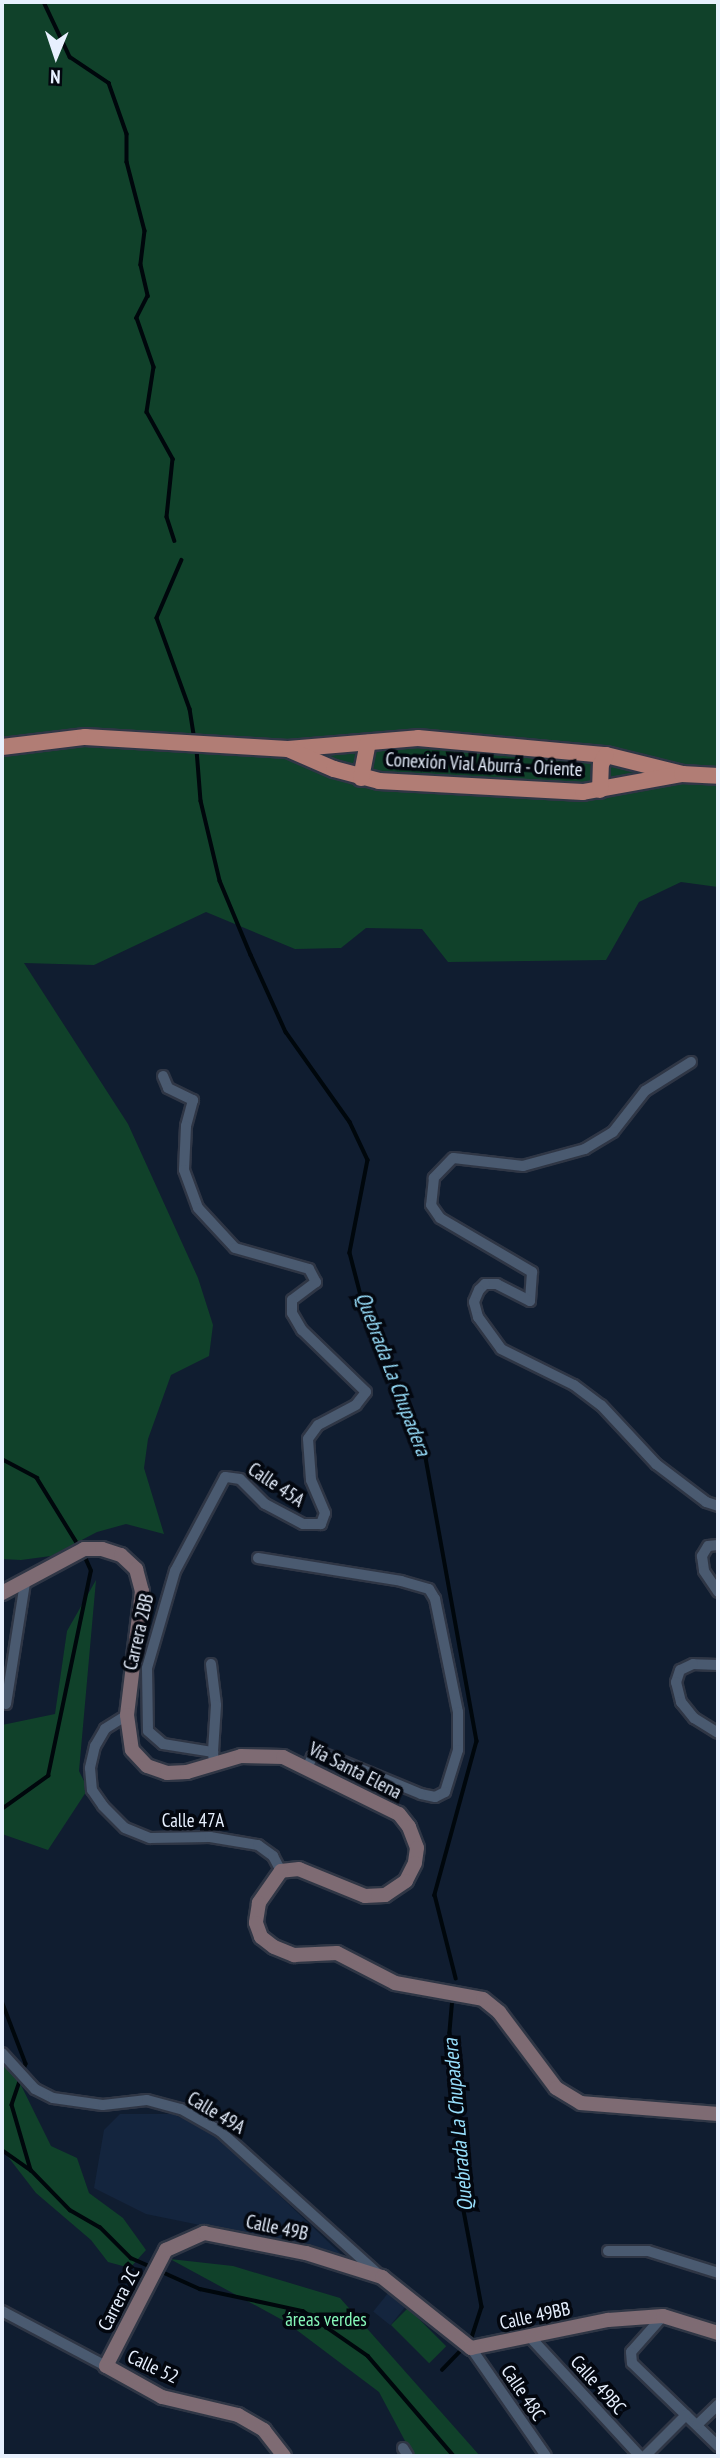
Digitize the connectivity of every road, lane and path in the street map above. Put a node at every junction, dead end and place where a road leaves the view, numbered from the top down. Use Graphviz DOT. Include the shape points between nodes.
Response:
graph roads {
  1 [pos="349,743"];
  2 [pos="368,743"];
  3 [pos="2,747"];
  4 [pos="282,749"];
  5 [pos="606,755"];
  6 [pos="626,758"];
  7 [pos="334,769"];
  8 [pos="685,774"];
  9 [pos="718,776"];
  10 [pos="361,778"];
  11 [pos="626,785"];
  12 [pos="600,790"];
  13 [pos="691,1062"];
  14 [pos="163,1076"];
  15 [pos="232,1476"];
  16 [pos="718,1506"];
  17 [pos="718,1545"];
  18 [pos="258,1558"];
  19 [pos="25,1582"];
  20 [pos="718,1592"];
  21 [pos="2,1593"];
  22 [pos="211,1664"];
  23 [pos="718,1665"];
  24 [pos="6,1704"];
  25 [pos="127,1715"];
  26 [pos="718,1733"];
  27 [pos="214,1758"];
  28 [pos="307,1769"];
  29 [pos="281,1871"];
  30 [pos="2,2053"];
  31 [pos="718,2114"];
  32 [pos="166,2250"];
  33 [pos="608,2251"];
  34 [pos="718,2273"];
  35 [pos="382,2277"];
  36 [pos="2,2311"];
  37 [pos="663,2316"];
  38 [pos="718,2333"];
  39 [pos="530,2337"];
  40 [pos="467,2345"];
  41 [pos="106,2366"];
  42 [pos="718,2405"];
  43 [pos="686,2416"];
  44 [pos="697,2425"];
  45 [pos="718,2446"];
  46 [pos="284,2456"];
  47 [pos="546,2456"];
  48 [pos="643,2456"];
  1 -- 2 [label="main road, Conexión Vial Aburrá - Oriente"];
  1 -- 4 [label="main road, Conexión Vial Aburrá - Oriente"];
  1 -- 7 [label="main road"];
  2 -- 5 [label="main road, Conexión Vial Aburrá - Oriente" via="418,738"];
  2 -- 10 [label="main road"];
  3 -- 4 [label="main road, Conexión Vial Aburrá - Oriente" via="85,737"];
  4 -- 7 [label="main road, Conexión Vial Aburrá - Oriente"];
  5 -- 6 [label="main road, Conexión Vial Aburrá - Oriente"];
  5 -- 12 [label="main road" via="600,764"];
  6 -- 8 [label="main road, Conexión Vial Aburrá - Oriente"];
  6 -- 11 [label="main road"];
  7 -- 10 [label="main road, Conexión Vial Aburrá - Oriente"];
  8 -- 9 [label="main road, Conexión Vial Aburrá - Oriente"];
  8 -- 11 [label="main road, Conexión Vial Aburrá - Oriente"];
  10 -- 12 [label="main road, Conexión Vial Aburrá - Oriente"];
  11 -- 12 [label="main road, Conexión Vial Aburrá - Oriente"];
  13 -- 16 [label="street" via="645,1091 613,1132 585,1149 523,1166 453,1158 433,1178 430,1205 439,1218 532,1272 530,1301 497,1284 485,1284 474,1302 478,1317 501,1349 574,1385 601,1405 656,1464"];
  14 -- 15 [label="street, Calle 45A" via="168,1088 193,1100 186,1126 184,1170 198,1208 234,1248 309,1269 316,1282 292,1300 292,1313 302,1329 365,1389 361,1400 318,1425 308,1439 311,1480 325,1513 321,1524 303,1524 265,1504 249,1485"];
  15 -- 27 [label="street, Carrera 2BB" via="225,1477 214,1493 174,1571 162,1603 145,1684 148,1731 155,1742"];
  17 -- 20 [label="street" via="708,1546 702,1556 704,1571"];
  18 -- 28 [label="street" via="401,1581 429,1589 435,1599 458,1712 458,1750 445,1792 435,1797 421,1794 322,1753 312,1757"];
  19 -- 21 [label="main road, Vía Santa Elena"];
  19 -- 24 [label="street"];
  19 -- 25 [label="main road, Vía Santa Elena" via="79,1551 102,1549 121,1555 136,1569 142,1591"];
  22 -- 27 [label="street" via="216,1705"];
  23 -- 26 [label="street" via="693,1664 680,1670 676,1682 681,1702"];
  25 -- 27 [label="main road, Vía Santa Elena" via="132,1750 146,1766 167,1773"];
  25 -- 29 [label="street, Calle 47A" via="106,1729 95,1746 92,1790 103,1806 125,1828 150,1838 210,1837 258,1846 273,1856"];
  27 -- 28 [label="main road, Vía Santa Elena" via="262,1753"];
  28 -- 29 [label="main road, Vía Santa Elena" via="398,1814 417,1847 415,1863 406,1881 385,1895 365,1896 320,1874"];
  29 -- 31 [label="main road" via="258,1903 256,1923 261,1937 274,1947 294,1955 337,1953 395,1983 483,1999 499,2012 556,2088 581,2103"];
  30 -- 35 [label="street, Calle 49A" via="28,2081 53,2098 80,2104 147,2100 220,2131"];
  32 -- 35 [label="main road, Calle 49B" via="204,2233 306,2253"];
  32 -- 41 [label="main road, Carrera 2C"];
  33 -- 34 [label="street" via="649,2251"];
  35 -- 40 [label="main road"];
  36 -- 41 [label="street, Calle 52"];
  37 -- 38 [label="main road, Calle 49BB"];
  37 -- 39 [label="main road, Calle 49BB" via="608,2319"];
  37 -- 43 [label="street" via="631,2352 632,2363"];
  39 -- 40 [label="main road, Calle 49BB"];
  39 -- 48 [label="street, Calle 49BC"];
  40 -- 47 [label="street, Calle 48C"];
  41 -- 46 [label="main road, Calle 52" via="162,2397 238,2415 264,2430"];
  42 -- 44 [label="street"];
  43 -- 44 [label="street"];
  43 -- 48 [label="street"];
  44 -- 45 [label="street"];
}
